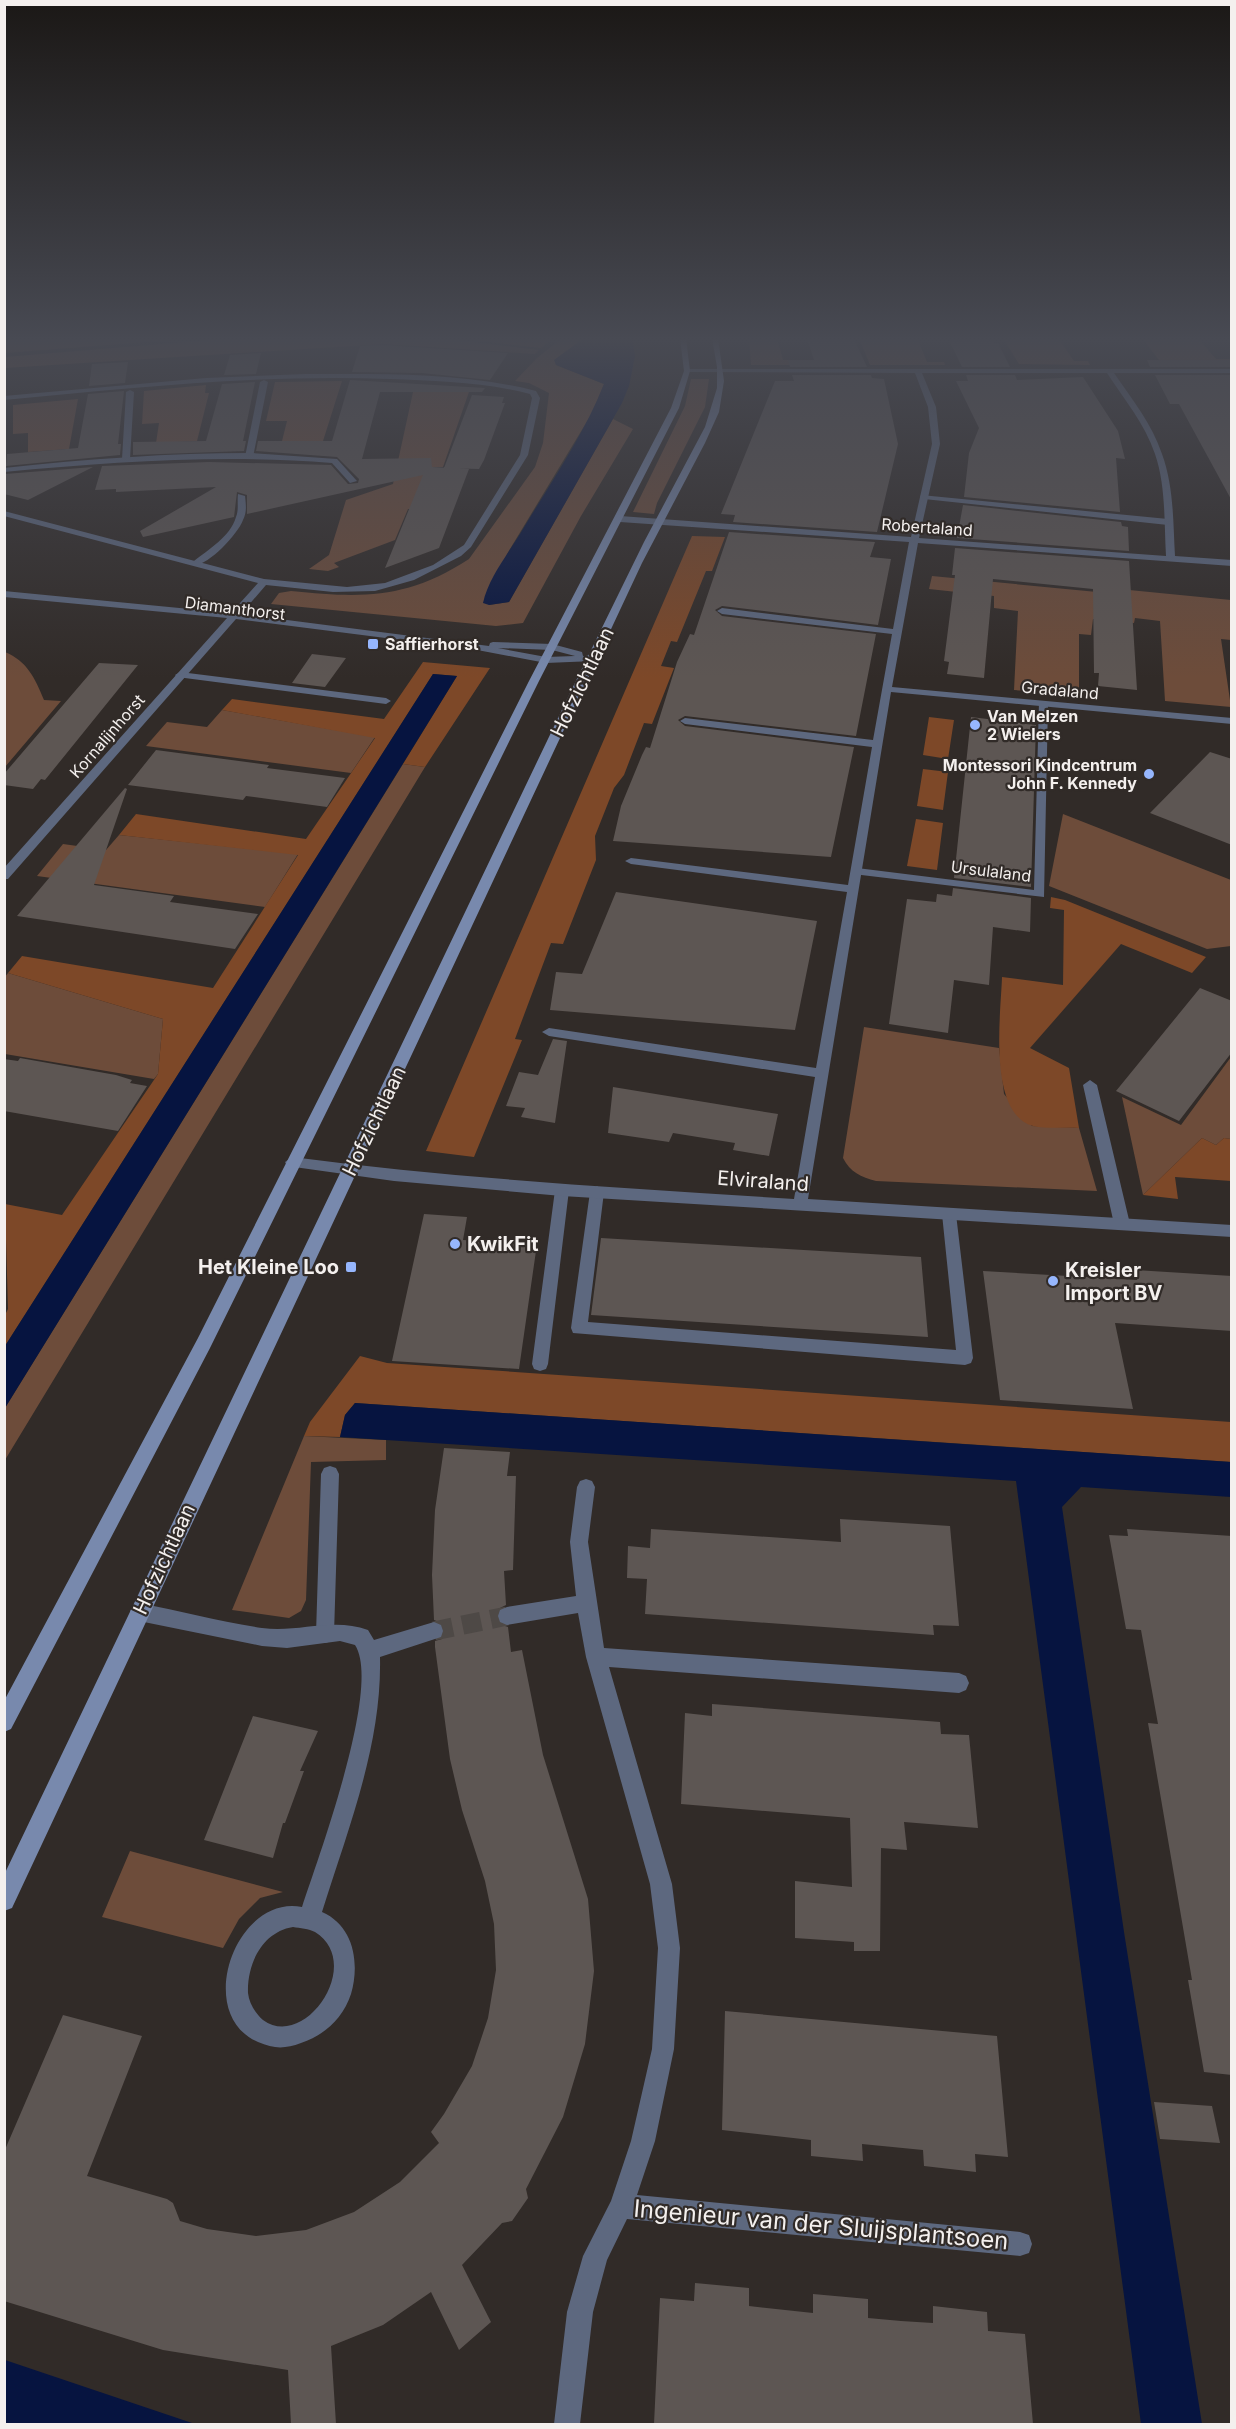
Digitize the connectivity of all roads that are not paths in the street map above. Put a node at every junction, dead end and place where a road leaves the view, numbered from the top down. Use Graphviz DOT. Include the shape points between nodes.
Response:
graph roads {
  1 [pos="126,451"];
  2 [pos="250,451"];
  3 [pos="525,451"];
  4 [pos="654,451"];
  5 [pos="695,451"];
  6 [pos="934,451"];
  7 [pos="1157,451"];
  8 [pos="249,457"];
  9 [pos="126,459"];
  10 [pos="4,470"];
  11 [pos="353,481"];
  12 [pos="241,496"];
  13 [pos="924,497"];
  14 [pos="4,513"];
  15 [pos="620,519"];
  16 [pos="657,522"];
  17 [pos="1168,522"];
  18 [pos="914,541"];
  19 [pos="1171,559"];
  20 [pos="197,563"];
  21 [pos="1232,563"];
  22 [pos="264,582"];
  23 [pos="4,594"];
  24 [pos="140,608"];
  25 [pos="722,611"];
  26 [pos="233,615"];
  27 [pos="225,624"];
  28 [pos="327,628"];
  29 [pos="898,632"];
  30 [pos="472,646"];
  31 [pos="552,647"];
  32 [pos="594,658"];
  33 [pos="546,660"];
  34 [pos="180,675"];
  35 [pos="887,689"];
  36 [pos="386,701"];
  37 [pos="1043,704"];
  38 [pos="685,721"];
  39 [pos="1232,721"];
  40 [pos="877,744"];
  41 [pos="631,861"];
  42 [pos="857,872"];
  43 [pos="4,876"];
  44 [pos="853,889"];
  45 [pos="549,1032"];
  46 [pos="821,1073"];
  47 [pos="1090,1085"];
  48 [pos="292,1162"];
  49 [pos="350,1170"];
  50 [pos="562,1190"];
  51 [pos="597,1192"];
  52 [pos="800,1205"];
  53 [pos="949,1214"];
  54 [pos="1122,1224"];
  55 [pos="1232,1231"];
  56 [pos="540,1364"];
  57 [pos="330,1474"];
  58 [pos="586,1487"];
  59 [pos="586,1603"];
  60 [pos="139,1612"];
  61 [pos="507,1616"];
  62 [pos="434,1631"];
  63 [pos="325,1634"];
  64 [pos="370,1651"];
  65 [pos="596,1657"];
  66 [pos="959,1683"];
  67 [pos="4,1722"];
  68 [pos="4,1900"];
  69 [pos="310,1916"];
  70 [pos="621,2206"];
  71 [pos="1020,2244"];
  72 [pos="567,2424"];
  1 -- 9 [label="street"];
  2 -- 8 [label="street"];
  3 -- 22 [label="street" via="467,547 455,556 375,588"];
  4 -- 15 [label="main road, Hofzichtlaan"];
  5 -- 16 [label="main road, Hofzichtlaan"];
  6 -- 13 [label="street"];
  7 -- 17 [label="street"];
  8 -- 9 [label="street"];
  8 -- 11 [label="street" via="334,460"];
  9 -- 10 [label="street"];
  12 -- 20 [label="street" via="244,509 234,532"];
  13 -- 17 [label="street"];
  13 -- 18 [label="street"];
  14 -- 20 [label="street"];
  15 -- 16 [label="street, Robertaland"];
  15 -- 31 [label="main road, Hofzichtlaan"];
  16 -- 18 [label="street, Robertaland"];
  16 -- 32 [label="main road, Hofzichtlaan"];
  17 -- 19 [label="street"];
  18 -- 19 [label="street, Robertaland"];
  18 -- 29 [label="street"];
  19 -- 21 [label="street, Robertaland"];
  20 -- 22 [label="street"];
  22 -- 26 [label="street"];
  23 -- 24 [label="street, Diamanthorst"];
  24 -- 26 [label="street, Diamanthorst"];
  24 -- 27 [label="street, Diamanthorst"];
  25 -- 29 [label="street"];
  26 -- 27 [label="street, Kornalijnhorst"];
  26 -- 28 [label="street, Diamanthorst"];
  27 -- 28 [label="street, Diamanthorst" via="287,630"];
  27 -- 34 [label="street, Kornalijnhorst"];
  28 -- 30 [label="street, Diamanthorst"];
  29 -- 35 [label="street"];
  30 -- 31 [label="street, Diamanthorst"];
  30 -- 33 [label="street, Diamanthorst"];
  31 -- 32 [label="street, Diamanthorst"];
  31 -- 33 [label="main road, Hofzichtlaan"];
  32 -- 33 [label="street, Diamanthorst"];
  32 -- 49 [label="main road, Hofzichtlaan"];
  33 -- 48 [label="main road, Hofzichtlaan"];
  34 -- 36 [label="street"];
  34 -- 43 [label="street, Kornalijnhorst"];
  35 -- 37 [label="street, Gradaland"];
  35 -- 40 [label="street"];
  37 -- 39 [label="street, Gradaland"];
  37 -- 42 [label="street, Ursulaland" via="1040,894"];
  38 -- 40 [label="street"];
  40 -- 42 [label="street"];
  41 -- 44 [label="street"];
  42 -- 44 [label="street"];
  44 -- 46 [label="street"];
  45 -- 46 [label="street"];
  46 -- 52 [label="street"];
  47 -- 54 [label="street"];
  48 -- 49 [label="street, Elviraland"];
  48 -- 67 [label="main road, Hofzichtlaan" via="204,1343"];
  49 -- 50 [label="street, Elviraland"];
  49 -- 60 [label="main road, Hofzichtlaan"];
  50 -- 51 [label="street, Elviraland"];
  50 -- 56 [label="street"];
  51 -- 52 [label="street, Elviraland"];
  51 -- 53 [label="street" via="579,1328 965,1358"];
  52 -- 53 [label="street, Elviraland"];
  53 -- 54 [label="street, Elviraland"];
  54 -- 55 [label="street, Elviraland"];
  57 -- 63 [label="street"];
  58 -- 59 [label="street, Ingenieur van der Sluijsplantsoen" via="579,1542"];
  59 -- 61 [label="street"];
  59 -- 65 [label="street, Ingenieur van der Sluijsplantsoen"];
  60 -- 63 [label="street" via="262,1637 287,1639"];
  60 -- 68 [label="main road, Hofzichtlaan"];
  62 -- 64 [label="street"];
  63 -- 64 [label="street" via="340,1632 362,1637"];
  64 -- 69 [label="street" via="368,1712"];
  65 -- 66 [label="street"];
  65 -- 70 [label="street, Ingenieur van der Sluijsplantsoen" via="661,1884 669,1948 663,2049 643,2141"];
  69 -- 69 [label="street" via="275,1921 259,1932 238,1968 240,2008 250,2023 264,2033 281,2037 299,2035 331,2011 341,1992 344,1952 326,1923"];
  70 -- 71 [label="street, Ingenieur van der Sluijsplantsoen"];
  70 -- 72 [label="street, Ingenieur van der Sluijsplantsoen" via="595,2256 580,2312"];
}
